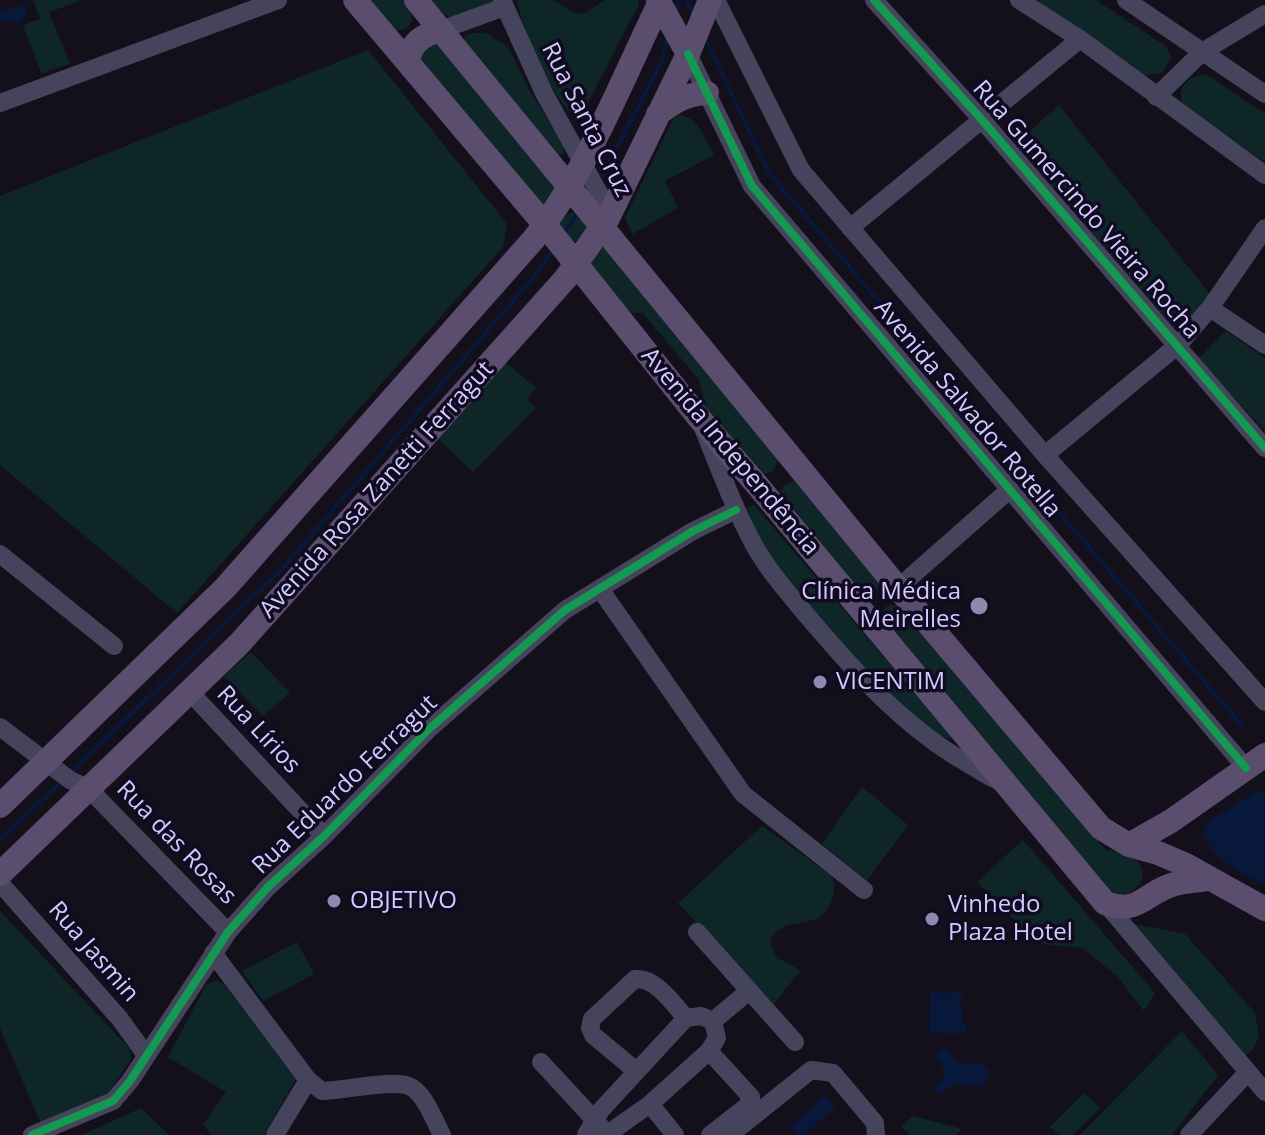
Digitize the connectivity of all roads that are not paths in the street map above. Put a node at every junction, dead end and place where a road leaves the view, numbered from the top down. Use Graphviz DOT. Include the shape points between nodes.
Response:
graph roads {
  1 [pos="278,0"];
  2 [pos="355,0"];
  3 [pos="416,0"];
  4 [pos="713,0"];
  5 [pos="874,0"];
  6 [pos="1019,0"];
  7 [pos="1126,0"];
  8 [pos="658,2"];
  9 [pos="503,3"];
  10 [pos="1265,14"];
  11 [pos="441,30"];
  12 [pos="1080,39"];
  13 [pos="1202,52"];
  14 [pos="688,54"];
  15 [pos="408,63"];
  16 [pos="707,93"];
  17 [pos="1265,94"];
  18 [pos="1156,97"];
  19 [pos="0,103"];
  20 [pos="656,115"];
  21 [pos="983,121"];
  22 [pos="579,156"];
  23 [pos="1265,175"];
  24 [pos="563,178"];
  25 [pos="606,222"];
  26 [pos="545,225"];
  27 [pos="850,228"];
  28 [pos="1265,228"];
  29 [pos="577,263"];
  30 [pos="1210,308"];
  31 [pos="1178,345"];
  32 [pos="1265,345"];
  33 [pos="699,418"];
  34 [pos="1265,448"];
  35 [pos="1045,455"];
  36 [pos="789,456"];
  37 [pos="758,486"];
  38 [pos="1009,490"];
  39 [pos="736,510"];
  40 [pos="0,554"];
  41 [pos="898,588"];
  42 [pos="600,589"];
  43 [pos="880,632"];
  44 [pos="114,646"];
  45 [pos="190,692"];
  46 [pos="1265,702"];
  47 [pos="0,727"];
  48 [pos="1256,762"];
  49 [pos="46,763"];
  50 [pos="1007,784"];
  51 [pos="89,789"];
  52 [pos="0,806"];
  53 [pos="1171,821"];
  54 [pos="324,836"];
  55 [pos="1129,845"];
  56 [pos="1158,853"];
  57 [pos="0,874"];
  58 [pos="1207,879"];
  59 [pos="0,883"];
  60 [pos="864,890"];
  61 [pos="1114,905"];
  62 [pos="1265,909"];
  63 [pos="228,932"];
  64 [pos="697,932"];
  65 [pos="213,953"];
  66 [pos="749,991"];
  67 [pos="686,1018"];
  68 [pos="713,1021"];
  69 [pos="795,1042"];
  70 [pos="709,1051"];
  71 [pos="146,1055"];
  72 [pos="541,1062"];
  73 [pos="635,1070"];
  74 [pos="1248,1072"];
  75 [pos="308,1080"];
  76 [pos="1265,1092"];
  77 [pos="650,1104"];
  78 [pos="598,1131"];
  79 [pos="32,1135"];
  80 [pos="275,1135"];
  81 [pos="442,1135"];
  82 [pos="675,1135"];
  83 [pos="710,1135"];
  84 [pos="730,1135"];
  85 [pos="876,1135"];
  86 [pos="1189,1135"];
  1 -- 19 [label="street"];
  2 -- 15 [label="main road, Avenida Independência"];
  3 -- 11 [label="main road, Avenida Independência"];
  4 -- 14 [label="main road, Avenida Rosa Zanetti Ferragut"];
  4 -- 27 [label="street, Avenida Salvador Rotella" via="801,170"];
  5 -- 21 [label="street, Rua Gumercindo Vieira Rocha"];
  6 -- 12 [label="street"];
  7 -- 13 [label="street"];
  8 -- 14 [label="main road, Avenida Salvador Rotella"];
  8 -- 22 [label="main road, Avenida Rosa Zanetti Ferragut" via="605,115"];
  9 -- 11 [label="street"];
  9 -- 22 [label="street, Rua Santa Cruz"];
  10 -- 13 [label="street"];
  11 -- 15 [label="main road" via="418,39"];
  11 -- 24 [label="main road, Avenida Independência"];
  12 -- 18 [label="street"];
  12 -- 21 [label="street"];
  13 -- 17 [label="street"];
  13 -- 18 [label="street"];
  14 -- 16 [label="street, Avenida Salvador Rotella"];
  14 -- 20 [label="main road, Avenida Rosa Zanetti Ferragut"];
  15 -- 26 [label="main road, Avenida Independência"];
  16 -- 20 [label="main road" via="689,94"];
  16 -- 38 [label="street, Avenida Salvador Rotella" via="752,186"];
  18 -- 23 [label="street"];
  20 -- 25 [label="main road, Avenida Rosa Zanetti Ferragut"];
  21 -- 27 [label="street"];
  21 -- 31 [label="street, Rua Gumercindo Vieira Rocha"];
  22 -- 24 [label="main road, Avenida Rosa Zanetti Ferragut"];
  22 -- 25 [label="street, Rua Santa Cruz" via="604,202"];
  24 -- 25 [label="main road, Avenida Independência"];
  24 -- 26 [label="main road, Avenida Rosa Zanetti Ferragut"];
  25 -- 29 [label="main road, Avenida Rosa Zanetti Ferragut"];
  25 -- 36 [label="main road, Avenida Independência"];
  26 -- 29 [label="main road, Avenida Independência"];
  26 -- 49 [label="main road, Avenida Rosa Zanetti Ferragut" via="225,588"];
  27 -- 35 [label="street, Avenida Salvador Rotella"];
  28 -- 30 [label="street"];
  29 -- 33 [label="main road, Avenida Independência"];
  29 -- 45 [label="main road, Avenida Rosa Zanetti Ferragut" via="277,603"];
  30 -- 31 [label="street"];
  30 -- 32 [label="street"];
  31 -- 34 [label="street, Rua Gumercindo Vieira Rocha"];
  31 -- 35 [label="street"];
  33 -- 37 [label="main road, Avenida Independência"];
  33 -- 39 [label="street"];
  35 -- 46 [label="street, Avenida Salvador Rotella"];
  36 -- 37 [label="main road" via="782,473"];
  36 -- 41 [label="main road, Avenida Independência"];
  37 -- 43 [label="main road, Avenida Independência"];
  38 -- 41 [label="street"];
  38 -- 48 [label="street, Avenida Salvador Rotella"];
  39 -- 42 [label="street, Rua Eduardo Ferragut"];
  39 -- 50 [label="street" via="782,585 863,679 947,752"];
  40 -- 44 [label="street"];
  41 -- 43 [label="main road" via="873,615"];
  41 -- 55 [label="main road, Avenida Independência" via="1101,828"];
  42 -- 54 [label="street, Rua Eduardo Ferragut" via="565,610 429,729"];
  42 -- 60 [label="street" via="743,794"];
  43 -- 50 [label="main road, Avenida Independência"];
  45 -- 51 [label="main road, Avenida Rosa Zanetti Ferragut"];
  45 -- 54 [label="street, Rua Lírios"];
  47 -- 49 [label="street, Rua das Rosas"];
  48 -- 53 [label="main road"];
  49 -- 51 [label="street, Rua das Rosas"];
  49 -- 52 [label="main road, Avenida Rosa Zanetti Ferragut"];
  50 -- 61 [label="main road, Avenida Independência" via="1076,871"];
  51 -- 57 [label="main road, Avenida Rosa Zanetti Ferragut"];
  51 -- 63 [label="street, Rua das Rosas"];
  53 -- 55 [label="main road"];
  53 -- 56 [label="main road"];
  54 -- 63 [label="street, Rua Eduardo Ferragut"];
  55 -- 56 [label="main road, Avenida Independência"];
  56 -- 58 [label="main road, Avenida Independência"];
  56 -- 61 [label="main road" via="1138,900"];
  58 -- 61 [label="main road" via="1156,891 1138,905"];
  58 -- 62 [label="main road, Avenida Independência"];
  59 -- 71 [label="street, Rua Jasmin"];
  61 -- 74 [label="street, Avenida Independência"];
  63 -- 65 [label="street, Rua Eduardo Ferragut"];
  64 -- 66 [label="street"];
  65 -- 71 [label="street, Rua Eduardo Ferragut"];
  65 -- 75 [label="street"];
  66 -- 68 [label="street"];
  66 -- 69 [label="street"];
  67 -- 68 [label="street"];
  67 -- 73 [label="street"];
  67 -- 73 [label="street" via="643,978 635,979 592,1019 593,1035"];
  68 -- 70 [label="street" via="717,1038"];
  70 -- 77 [label="street"];
  70 -- 83 [label="street" via="751,1097"];
  71 -- 79 [label="street, Rua Eduardo Ferragut" via="113,1101"];
  72 -- 78 [label="street"];
  73 -- 78 [label="street"];
  74 -- 76 [label="street, Avenida Independência"];
  74 -- 86 [label="street"];
  75 -- 80 [label="street"];
  75 -- 81 [label="street" via="322,1091 409,1086 424,1101"];
  77 -- 78 [label="street"];
  77 -- 82 [label="street"];
  84 -- 85 [label="street" via="811,1070 821,1069 833,1073 875,1123"];
}
